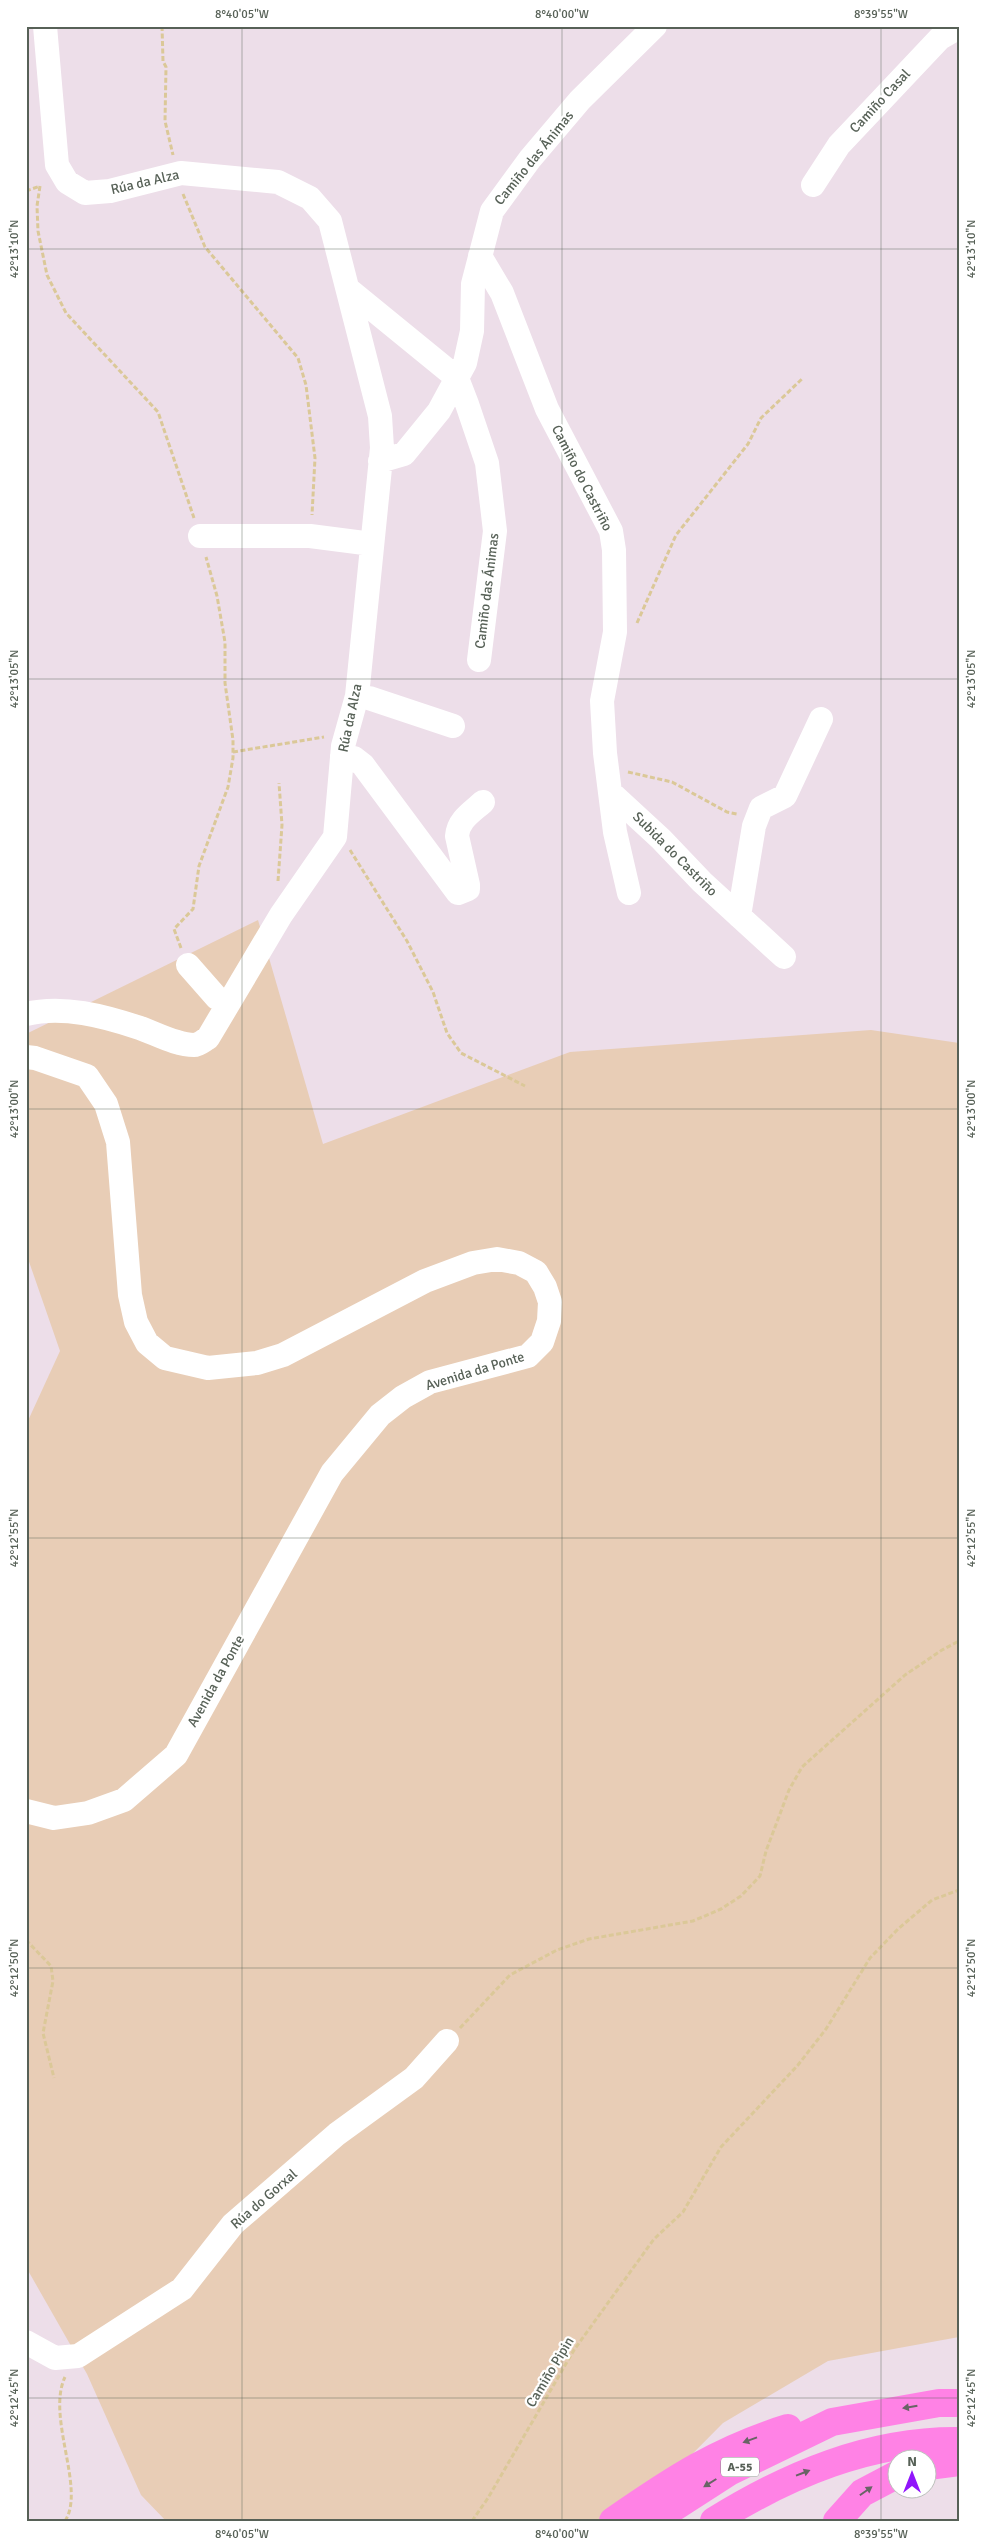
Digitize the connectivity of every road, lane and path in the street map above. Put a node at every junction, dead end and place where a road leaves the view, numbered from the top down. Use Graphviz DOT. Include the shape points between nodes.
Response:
graph roads {
  1 [pos="45,26"];
  2 [pos="162,26"];
  3 [pos="655,26"];
  4 [pos="959,27"];
  5 [pos="176,174"];
  6 [pos="813,185"];
  7 [pos="40,186"];
  8 [pos="480,256"];
  9 [pos="348,289"];
  10 [pos="457,378"];
  11 [pos="803,378"];
  12 [pos="380,461"];
  13 [pos="200,536"];
  14 [pos="310,536"];
  15 [pos="372,544"];
  16 [pos="635,632"];
  17 [pos="479,660"];
  18 [pos="357,696"];
  19 [pos="820,719"];
  20 [pos="453,726"];
  21 [pos="344,745"];
  22 [pos="233,752"];
  23 [pos="607,768"];
  24 [pos="279,783"];
  25 [pos="610,792"];
  26 [pos="484,802"];
  27 [pos="756,819"];
  28 [pos="335,837"];
  29 [pos="629,893"];
  30 [pos="286,907"];
  31 [pos="739,916"];
  32 [pos="784,957"];
  33 [pos="188,965"];
  34 [pos="227,1004"];
  35 [pos="26,1014"];
  36 [pos="26,1057"];
  37 [pos="525,1086"];
  38 [pos="959,1641"];
  39 [pos="26,1811"];
  40 [pos="959,1890"];
  41 [pos="26,1940"];
  42 [pos="447,2041"];
  43 [pos="54,2078"];
  44 [pos="26,2342"];
  45 [pos="78,2356"];
  46 [pos="959,2403"];
  47 [pos="832,2422"];
  48 [pos="959,2441"];
  49 [pos="959,2462"];
  50 [pos="938,2465"];
  51 [pos="888,2479"];
  52 [pos="65,2521"];
  53 [pos="472,2521"];
  54 [pos="614,2521"];
  55 [pos="653,2521"];
  56 [pos="714,2521"];
  57 [pos="838,2521"];
  1 -- 5 [label="street, Rúa da Alza" via="57,165 68,182 85,193 102,192"];
  2 -- 5 [label="path" via="166,68 164,121"];
  3 -- 8 [label="street, Camiño das Ánimas" via="580,100 530,159 492,211"];
  4 -- 6 [label="street, Camiño Casal" via="940,38 839,145"];
  5 -- 9 [label="street, Rúa da Alza" via="278,182 310,198 330,221"];
  5 -- 14 [label="path" via="205,247 298,358 306,385 315,458"];
  7 -- 13 [label="path" via="38,231 47,275 66,313 158,412"];
  8 -- 10 [label="street, Camiño das Ánimas" via="473,284 472,331 465,363"];
  8 -- 23 [label="street, Camiño do Castriño" via="502,293 547,409 611,530 615,632 602,701"];
  9 -- 10 [label="street"];
  9 -- 12 [label="street, Rúa da Alza" via="380,416"];
  10 -- 12 [label="street, Camiño das Ánimas" via="439,411 404,454"];
  10 -- 17 [label="street, Camiño das Ánimas" via="487,463 495,530"];
  11 -- 16 [label="path" via="761,418 748,444 676,536"];
  12 -- 15 [label="street, Rúa da Alza"];
  13 -- 14 [label="street"];
  13 -- 22 [label="path" via="217,596 225,642 225,684"];
  14 -- 15 [label="street"];
  15 -- 18 [label="street, Rúa da Alza"];
  18 -- 20 [label="street"];
  18 -- 21 [label="street, Rúa da Alza"];
  19 -- 27 [label="street" via="785,796 761,808"];
  21 -- 22 [label="path"];
  21 -- 26 [label="street" via="458,893 468,889 468,885 457,829"];
  21 -- 28 [label="street, Rúa da Alza"];
  22 -- 33 [label="path" via="228,787 199,866 193,909 174,929"];
  23 -- 25 [label="street, Camiño do Castriño"];
  23 -- 27 [label="path" via="672,782 727,812"];
  24 -- 30 [label="path" via="282,825 279,892"];
  25 -- 29 [label="street, Camiño do Castriño"];
  25 -- 31 [label="street, Subida do Castriño"];
  27 -- 31 [label="street"];
  28 -- 30 [label="street"];
  28 -- 37 [label="path" via="346,844 407,941 433,992 447,1033 461,1053"];
  30 -- 34 [label="street"];
  31 -- 32 [label="street, Subida do Castriño"];
  33 -- 34 [label="street" via="216,998"];
  34 -- 35 [label="street" via="208,1038 197,1045 182,1044 138,1027 92,1015 44,1010"];
  36 -- 39 [label="street, Avenida da Ponte" via="87,1076 106,1104 118,1142 130,1295 136,1322 147,1343 164,1358 208,1368 257,1363 283,1355 425,1281 473,1263 497,1259 519,1263 536,1272 550,1302 549,1321 542,1342 528,1356 430,1382 380,1414 332,1473 176,1755 124,1800 88,1813 54,1818"];
  38 -- 42 [label="path" via="905,1675 802,1767 789,1790 760,1876 741,1896 693,1921 589,1939 557,1950 510,1975"];
  40 -- 53 [label="path, Camiño Pipin" via="932,1900 870,1958 826,2029 721,2147 683,2212 654,2239 574,2350"];
  41 -- 43 [label="path" via="51,1966 53,1981 43,2033"];
  42 -- 45 [label="street, Rúa do Gorxal" via="414,2078 337,2134 233,2224 182,2289"];
  44 -- 45 [label="street" via="56,2358"];
  45 -- 52 [label="path" via="64,2379 58,2409 67,2452 70,2501"];
  46 -- 47 [label="highway, A-55, one-way" via="938,2402"];
  47 -- 54 [label="highway, one-way" via="788,2428 747,2441 694,2466"];
  47 -- 55 [label="highway, A-55, one-way" via="729,2472"];
  56 -- 48 [label="highway, A-55, one-way" via="798,2474 852,2456 909,2445"];
  49 -- 50 [label="highway"];
  57 -- 51 [label="highway, one-way" via="862,2493"];
}
